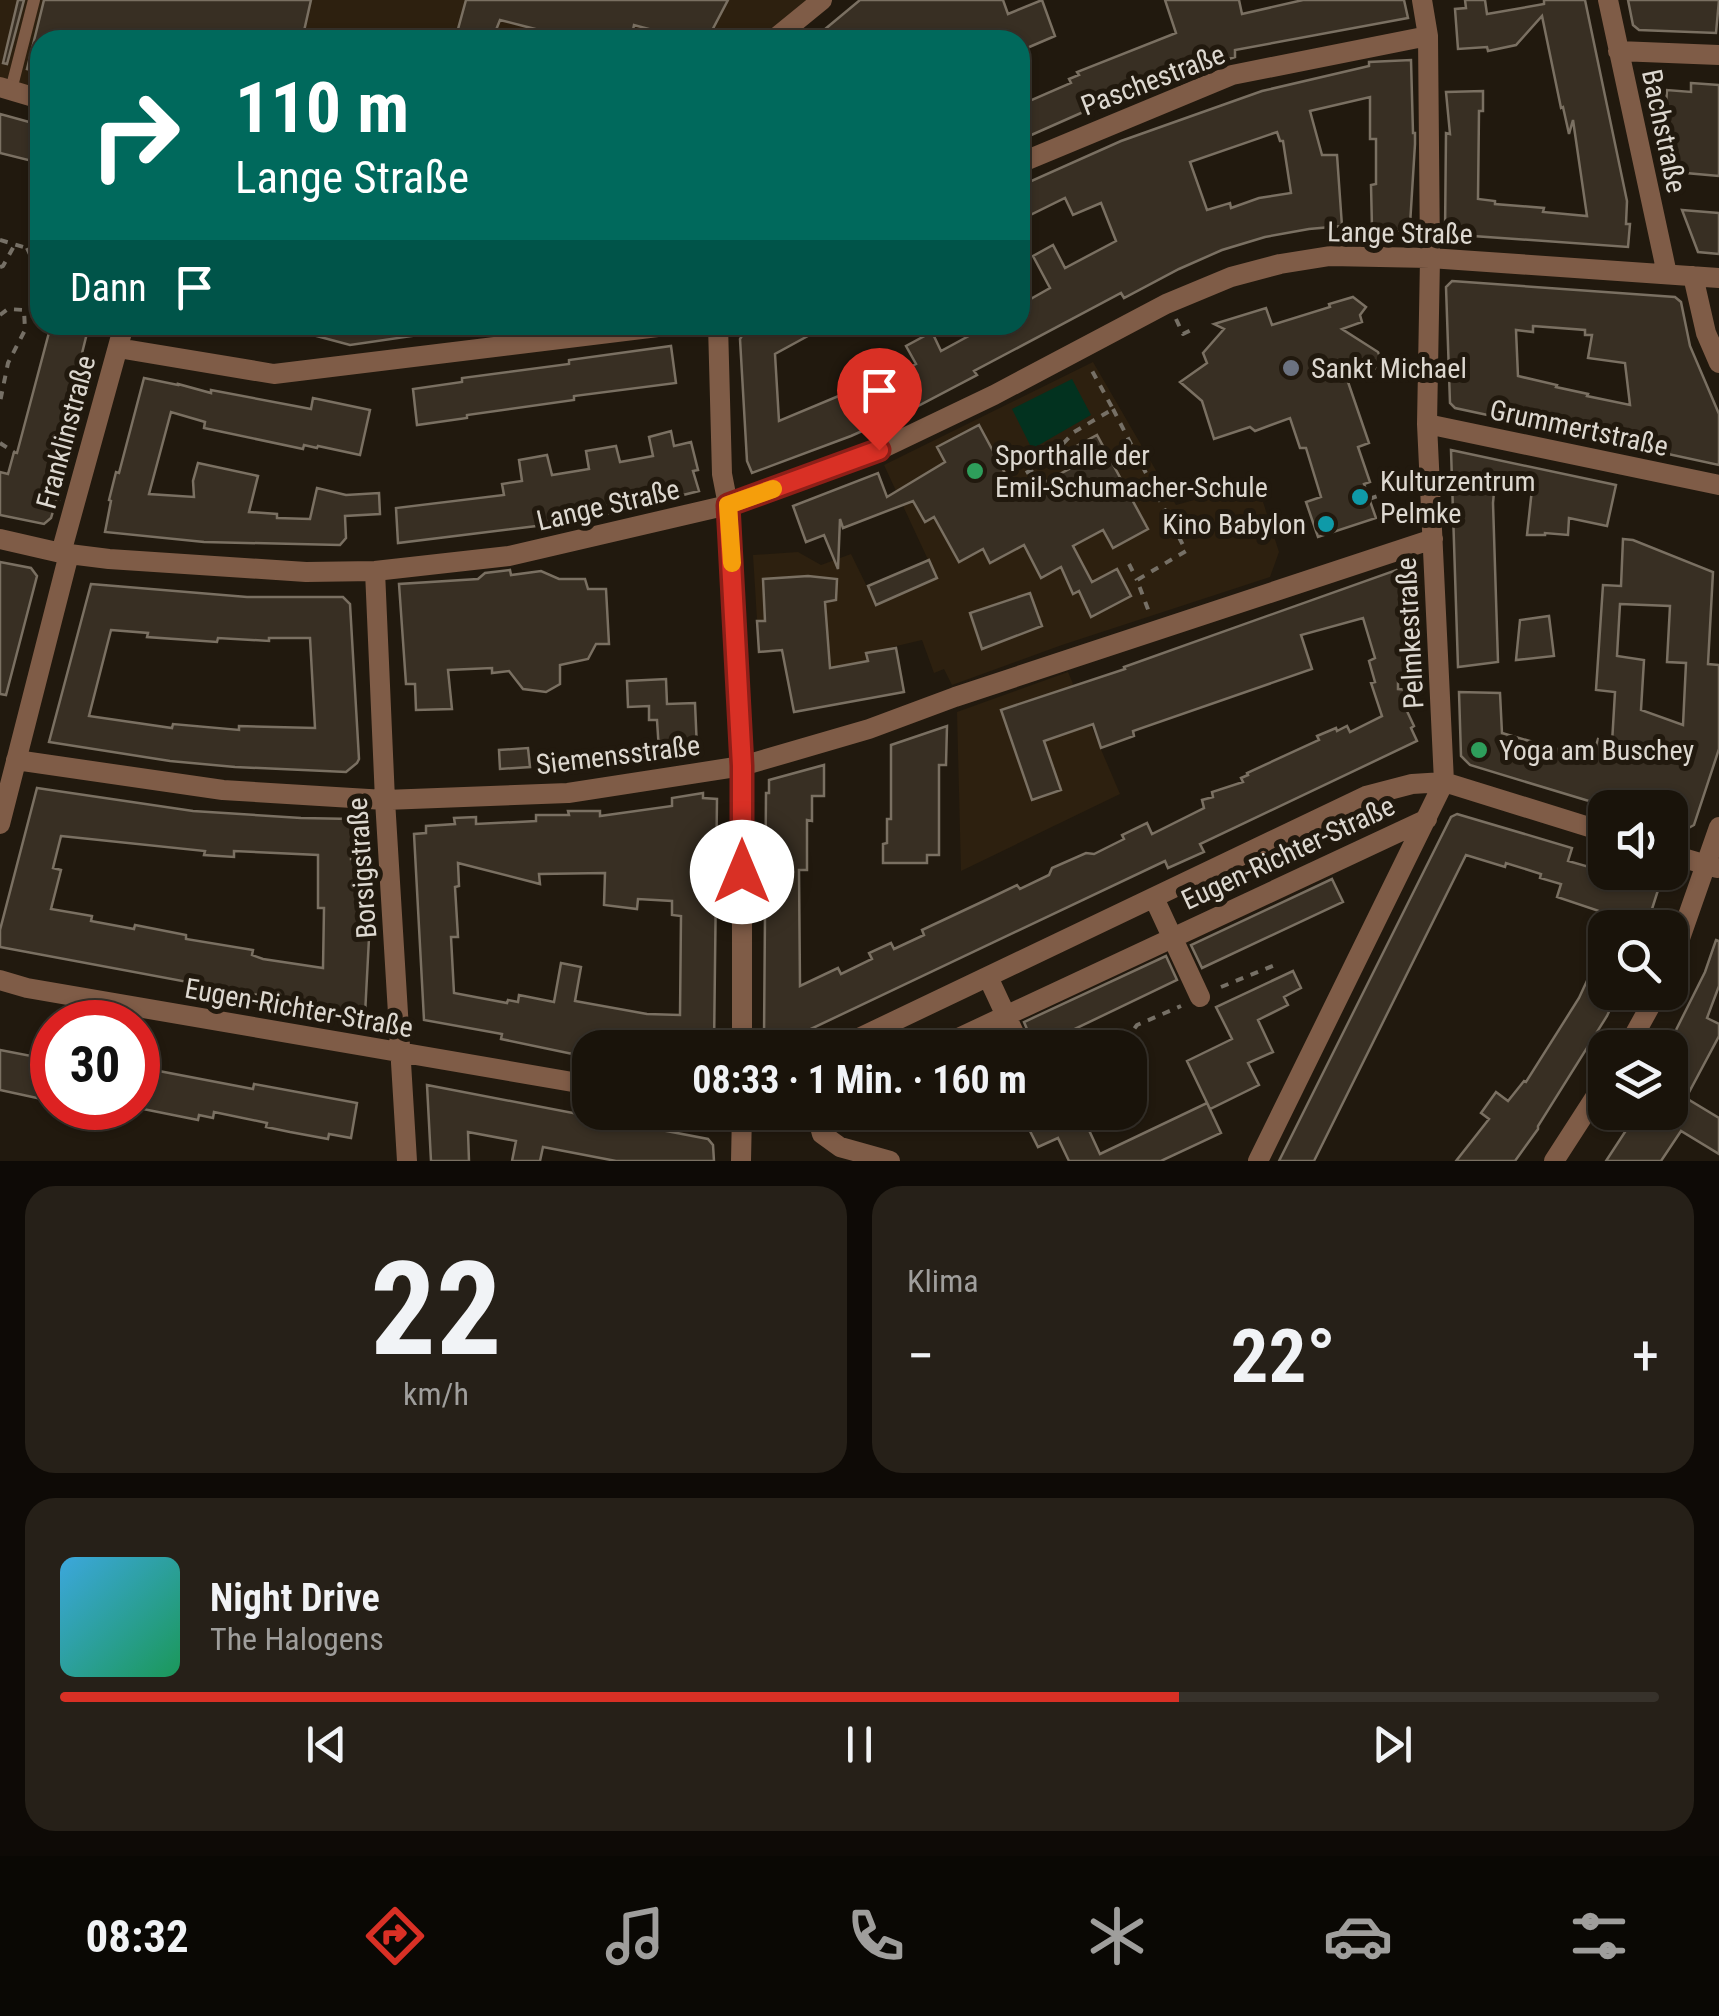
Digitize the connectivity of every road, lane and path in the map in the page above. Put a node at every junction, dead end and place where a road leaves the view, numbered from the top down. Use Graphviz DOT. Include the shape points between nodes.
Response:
graph roads {
  1 [pos="34,0"];
  2 [pos="822,0"];
  3 [pos="1422,0"];
  4 [pos="1608,0"];
  5 [pos="785,30"];
  6 [pos="1428,36"];
  7 [pos="1618,51"];
  8 [pos="1719,55"];
  9 [pos="6,88"];
  10 [pos="30,96"];
  11 [pos="1030,158"];
  12 [pos="0,240"];
  13 [pos="15,244"];
  14 [pos="30,247"];
  15 [pos="26,248"];
  16 [pos="30,256"];
  17 [pos="1430,258"];
  18 [pos="0,266"];
  19 [pos="1667,274"];
  20 [pos="1692,276"];
  21 [pos="1719,278"];
  22 [pos="0,315"];
  23 [pos="1176,319"];
  24 [pos="1191,330"];
  25 [pos="121,335"];
  26 [pos="592,335"];
  27 [pos="718,335"];
  28 [pos="118,348"];
  29 [pos="1719,363"];
  30 [pos="1089,364"];
  31 [pos="0,402"];
  32 [pos="1112,409"];
  33 [pos="1427,424"];
  34 [pos="0,442"];
  35 [pos="14,452"];
  36 [pos="1031,486"];
  37 [pos="1719,486"];
  38 [pos="1369,499"];
  39 [pos="728,505"];
  40 [pos="1433,530"];
  41 [pos="0,539"];
  42 [pos="65,554"];
  43 [pos="1129,564"];
  44 [pos="375,572"];
  45 [pos="1137,580"];
  46 [pos="1156,632"];
  47 [pos="16,760"];
  48 [pos="742,766"];
  49 [pos="1444,782"];
  50 [pos="385,800"];
  51 [pos="1427,819"];
  52 [pos="0,824"];
  53 [pos="1588,827"];
  54 [pos="1719,828"];
  55 [pos="1688,859"];
  56 [pos="1713,867"];
  57 [pos="1154,898"];
  58 [pos="1688,925"];
  59 [pos="1172,937"];
  60 [pos="988,977"];
  61 [pos="0,980"];
  62 [pos="1200,997"];
  63 [pos="1006,1015"];
  64 [pos="742,1030"];
  65 [pos="876,1030"];
  66 [pos="975,1030"];
  67 [pos="1013,1030"];
  68 [pos="402,1054"];
  69 [pos="572,1082"];
  70 [pos="1588,1108"];
  71 [pos="742,1130"];
  72 [pos="821,1130"];
  73 [pos="407,1161"];
  74 [pos="741,1161"];
  75 [pos="890,1161"];
  76 [pos="1258,1161"];
  77 [pos="1554,1161"];
  1 -- 9 [label="lane"];
  2 -- 5 [label="street"];
  3 -- 6 [label="street, Pelmkestraße"];
  4 -- 7 [label="street, Bachstraße"];
  6 -- 11 [label="street, Paschestraße" via="1232,75"];
  6 -- 17 [label="street, Pelmkestraße"];
  7 -- 8 [label="street"];
  7 -- 19 [label="street, Bachstraße"];
  9 -- 10 [label="street"];
  12 -- 13 [label="path"];
  13 -- 15 [label="path"];
  13 -- 18 [label="path"];
  14 -- 15 [label="path"];
  15 -- 16 [label="path"];
  17 -- 19 [label="street, Lange Straße"];
  17 -- 33 [label="street, Pelmkestraße"];
  17 -- 39 [label="street, Lange Straße" via="1330,256 1230,277 879,450"];
  19 -- 20 [label="street, Lange Straße"];
  20 -- 21 [label="street, Lange Straße"];
  20 -- 29 [label="street"];
  22 -- 31 [label="path" via="24,310 26,330 8,363"];
  23 -- 24 [label="path" via="1183,334"];
  25 -- 28 [label="street, Franklinstraße"];
  26 -- 28 [label="street" via="274,374"];
  27 -- 39 [label="street"];
  28 -- 42 [label="street, Franklinstraße"];
  30 -- 32 [label="path"];
  32 -- 36 [label="path" via="1024,474"];
  32 -- 45 [label="path" via="1186,550"];
  33 -- 37 [label="street, Grummertstraße"];
  33 -- 40 [label="street, Pelmkestraße"];
  34 -- 35 [label="path"];
  38 -- 40 [label="path" via="1378,496"];
  39 -- 44 [label="street, Lange Straße" via="509,556"];
  39 -- 48 [label="street"];
  40 -- 46 [label="street, Siemensstraße"];
  40 -- 49 [label="street, Pelmkestraße"];
  41 -- 42 [label="street, Lange Straße"];
  42 -- 44 [label="street, Lange Straße"];
  42 -- 47 [label="street, Franklinstraße"];
  43 -- 45 [label="path"];
  44 -- 50 [label="street, Borsigstraße"];
  45 -- 46 [label="path"];
  46 -- 48 [label="street, Siemensstraße"];
  47 -- 50 [label="street, Siemensstraße" via="223,790"];
  47 -- 52 [label="street, Franklinstraße"];
  48 -- 50 [label="street, Siemensstraße" via="568,794"];
  48 -- 64 [label="street"];
  49 -- 51 [label="street, Pelmkestraße"];
  49 -- 53 [label="street"];
  49 -- 57 [label="street, Eugen-Richter-Straße" via="1366,796"];
  50 -- 68 [label="street, Borsigstraße"];
  51 -- 59 [label="street, Eugen-Richter-Straße"];
  51 -- 76 [label="street, Pelmkestraße"];
  54 -- 56 [label="street"];
  55 -- 56 [label="street"];
  56 -- 58 [label="street"];
  57 -- 59 [label="street, Eugen-Richter-Straße"];
  57 -- 60 [label="street, Eugen-Richter-Straße"];
  59 -- 62 [label="street, Eugen-Richter-Straße"];
  59 -- 63 [label="street, Eugen-Richter-Straße"];
  60 -- 63 [label="street"];
  60 -- 65 [label="street, Eugen-Richter-Straße"];
  61 -- 68 [label="street, Eugen-Richter-Straße"];
  63 -- 66 [label="street, Eugen-Richter-Straße"];
  63 -- 67 [label="street"];
  68 -- 69 [label="street, Eugen-Richter-Straße"];
  68 -- 73 [label="street, Borsigstraße"];
  70 -- 77 [label="street"];
  71 -- 74 [label="street"];
  72 -- 75 [label="street" via="840,1147"];
}
